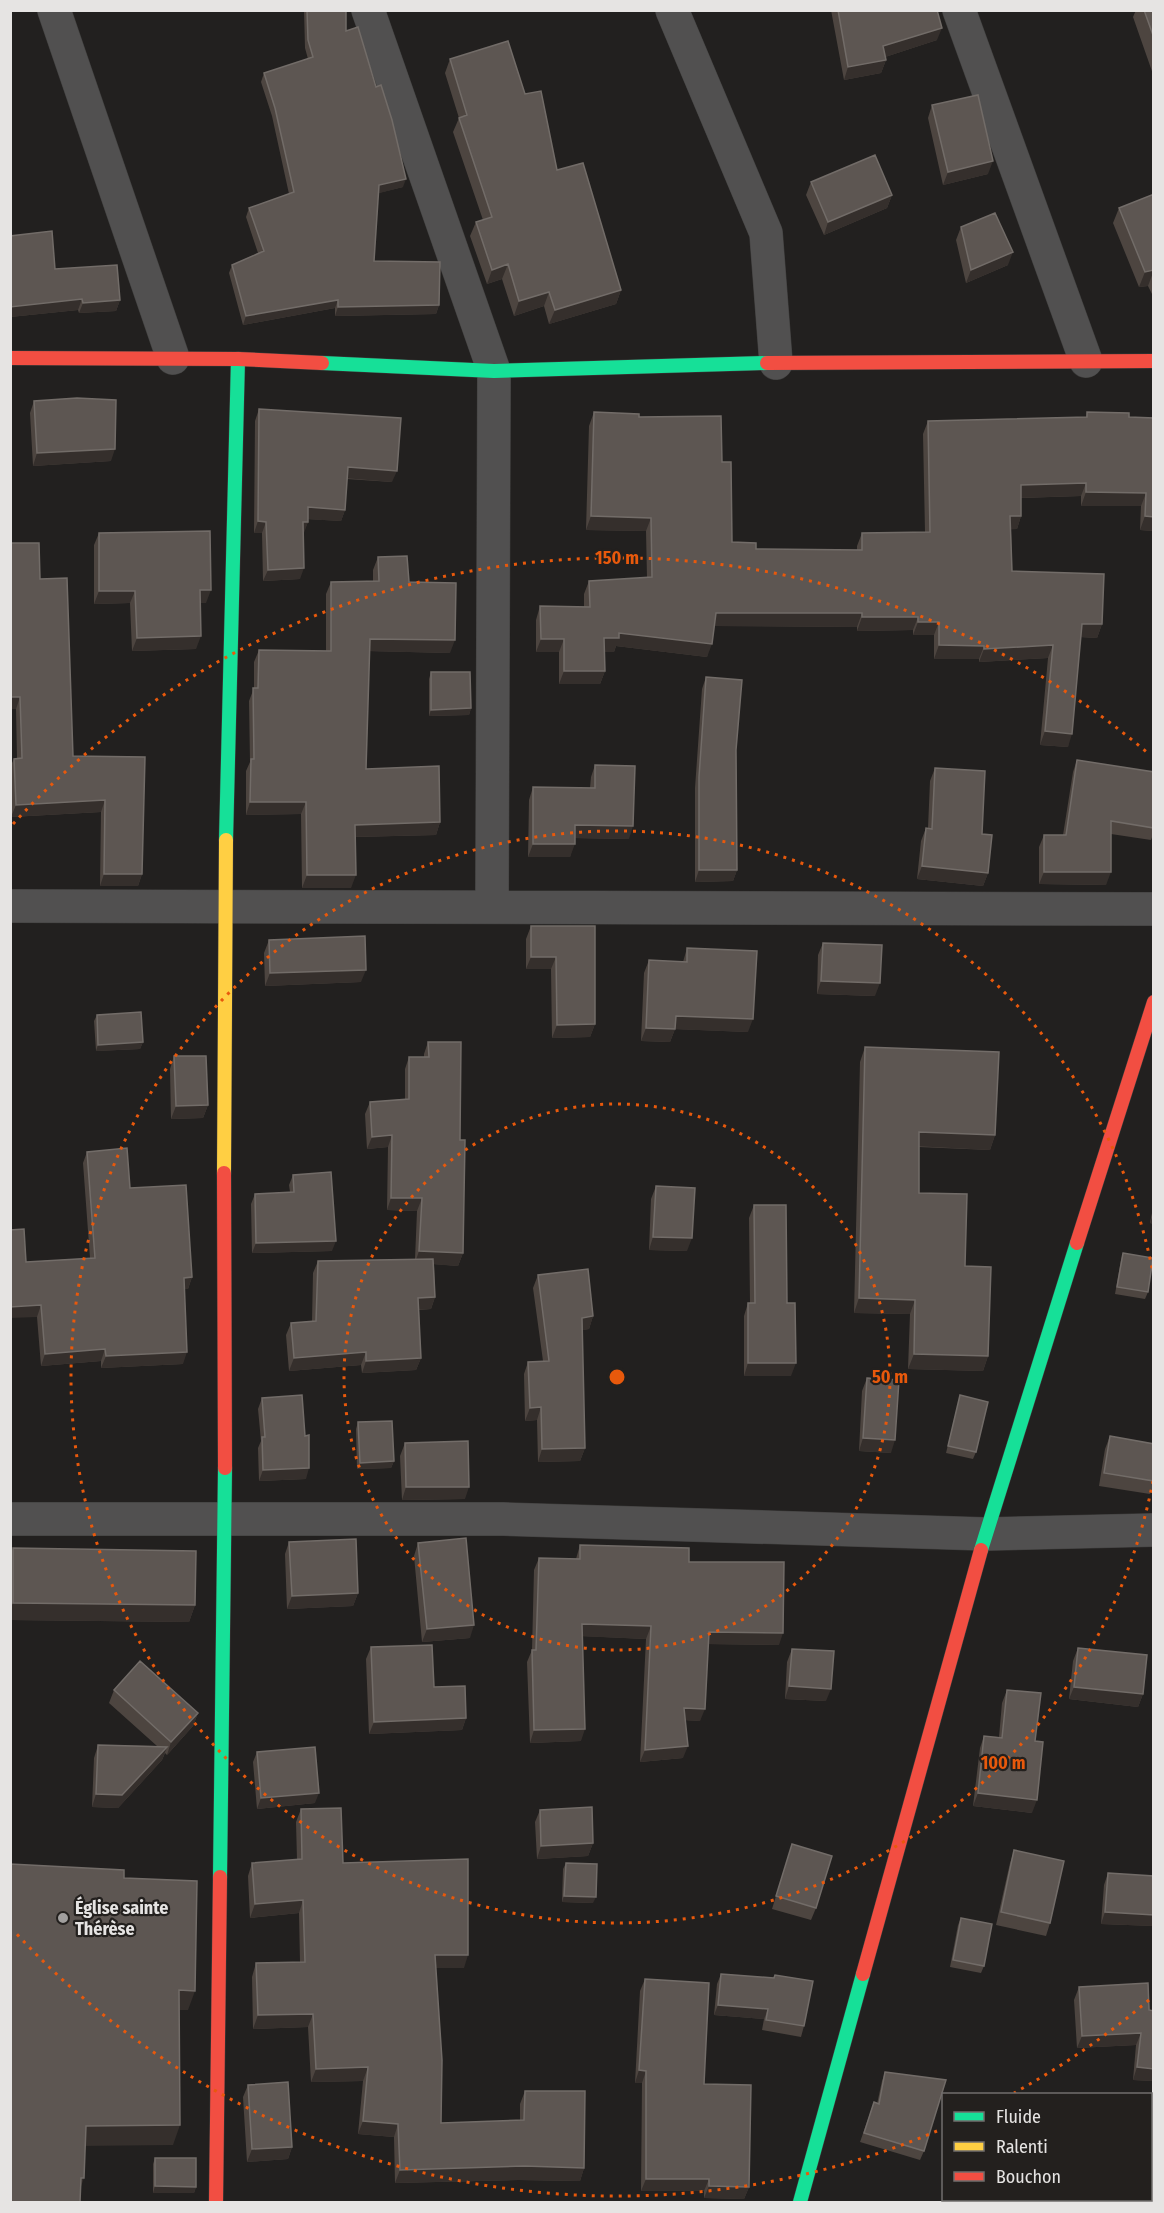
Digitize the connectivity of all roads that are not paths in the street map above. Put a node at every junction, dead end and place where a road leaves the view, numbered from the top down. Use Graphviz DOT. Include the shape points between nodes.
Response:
graph roads {
  1 [pos="54,10"];
  2 [pos="368,10"];
  3 [pos="672,10"];
  4 [pos="959,10"];
  5 [pos="10,358"];
  6 [pos="173,358"];
  7 [pos="238,359"];
  8 [pos="1086,361"];
  9 [pos="1154,361"];
  10 [pos="776,363"];
  11 [pos="494,371"];
  12 [pos="10,906"];
  13 [pos="224,907"];
  14 [pos="492,907"];
  15 [pos="1154,909"];
  16 [pos="1154,1002"];
  17 [pos="10,1519"];
  18 [pos="225,1520"];
  19 [pos="1154,1530"];
  20 [pos="985,1533"];
  21 [pos="216,2202"];
  22 [pos="800,2202"];
  1 -- 6 [label="street"];
  2 -- 11 [label="street"];
  3 -- 10 [label="street" via="766,233"];
  4 -- 8 [label="street"];
  5 -- 6 [label="street"];
  6 -- 7 [label="street"];
  7 -- 11 [label="street"];
  7 -- 13 [label="street"];
  8 -- 9 [label="street"];
  8 -- 10 [label="street"];
  10 -- 11 [label="street"];
  11 -- 14 [label="street"];
  12 -- 13 [label="street"];
  13 -- 14 [label="street"];
  13 -- 18 [label="street"];
  14 -- 15 [label="street"];
  16 -- 20 [label="street"];
  17 -- 18 [label="street"];
  18 -- 20 [label="street" via="515,1519"];
  18 -- 21 [label="street"];
  19 -- 20 [label="street"];
  20 -- 22 [label="street"];
}
